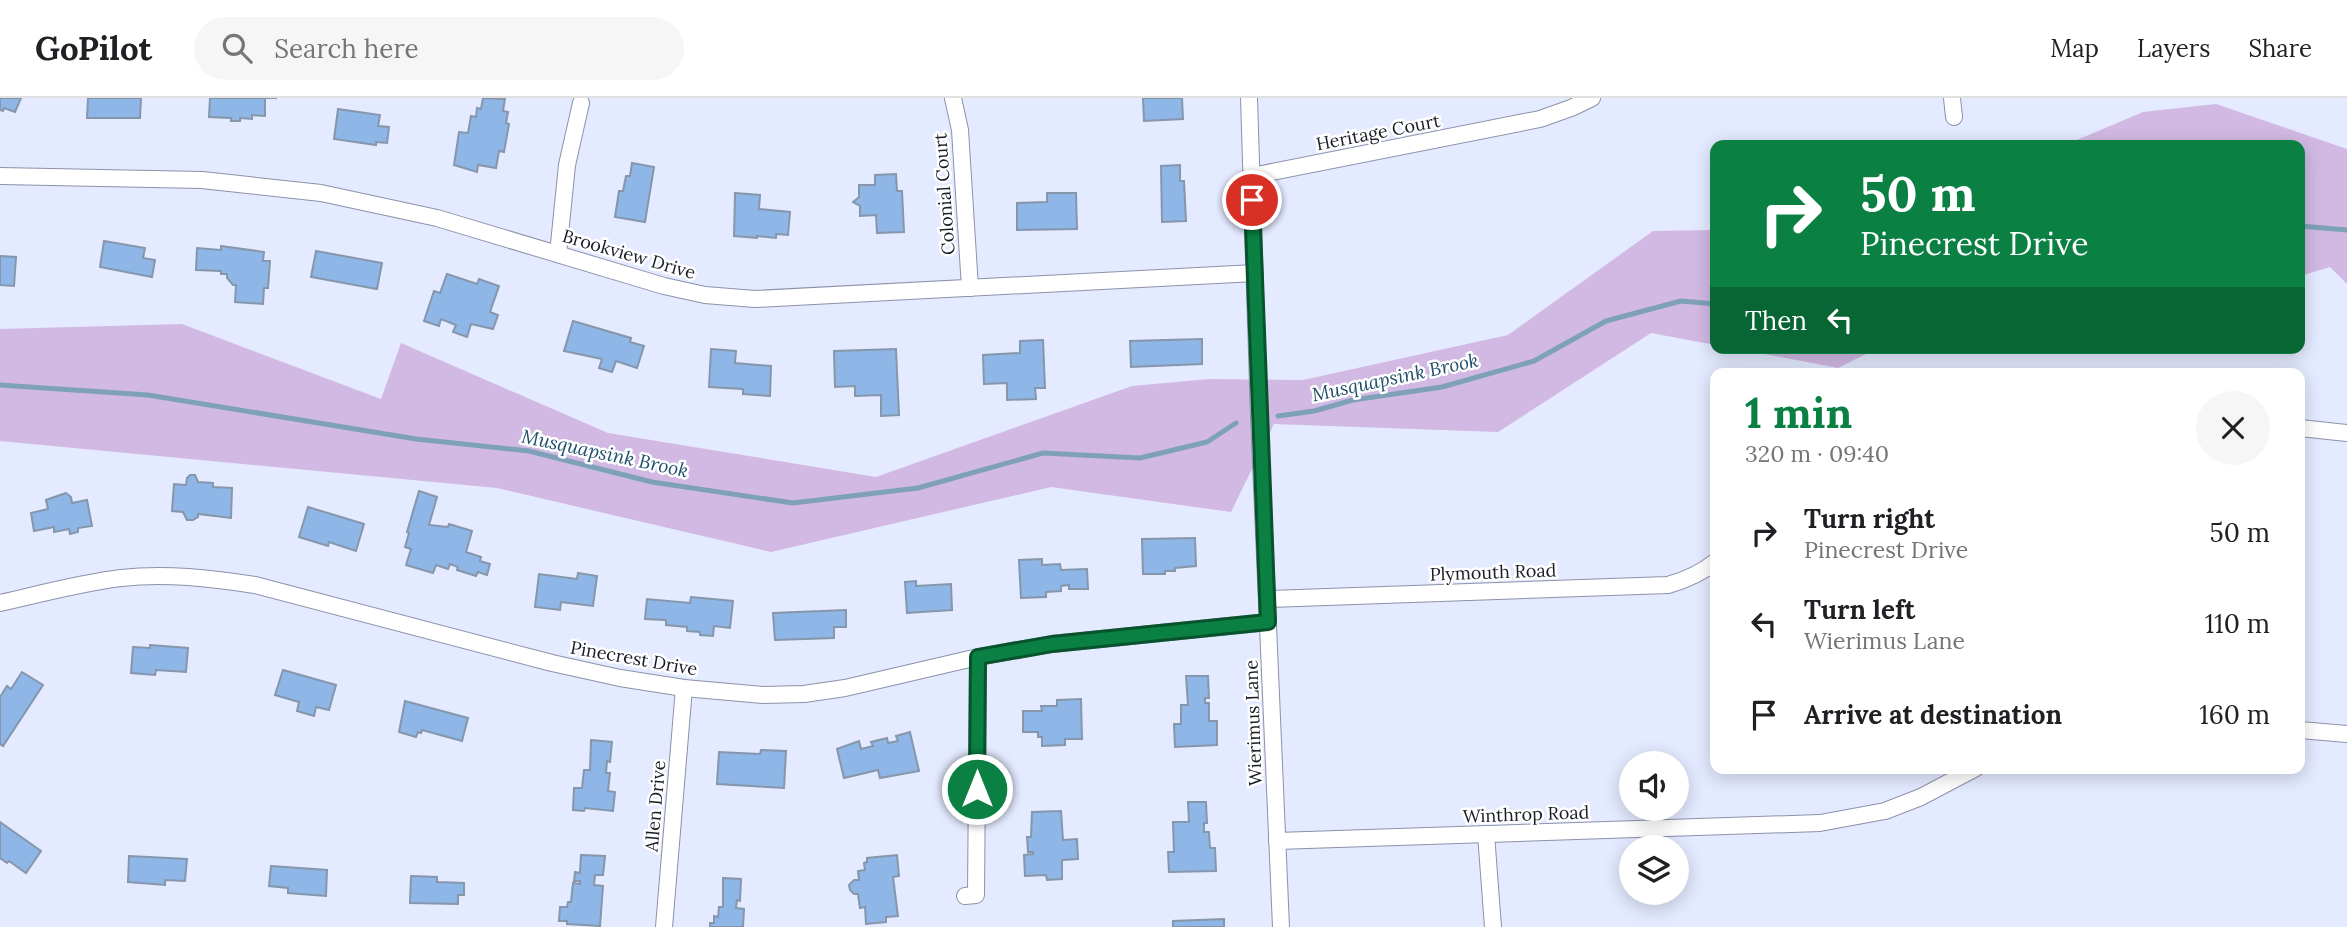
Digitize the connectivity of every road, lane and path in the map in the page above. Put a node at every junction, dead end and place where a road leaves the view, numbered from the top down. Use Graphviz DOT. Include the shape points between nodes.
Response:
graph roads {
  1 [pos="953,98"];
  2 [pos="1249,98"];
  3 [pos="1592,98"];
  4 [pos="1952,98"];
  5 [pos="581,103"];
  6 [pos="1954,117"];
  7 [pos="0,176"];
  8 [pos="1252,176"];
  9 [pos="558,254"];
  10 [pos="1255,272"];
  11 [pos="970,288"];
  12 [pos="2305,429"];
  13 [pos="2347,433"];
  14 [pos="1710,566"];
  15 [pos="1267,599"];
  16 [pos="0,603"];
  17 [pos="1268,622"];
  18 [pos="978,657"];
  19 [pos="684,688"];
  20 [pos="2305,730"];
  21 [pos="2347,734"];
  22 [pos="1965,774"];
  23 [pos="1486,834"];
  24 [pos="1277,841"];
  25 [pos="965,896"];
  26 [pos="664,927"];
  27 [pos="1280,927"];
  28 [pos="1493,927"];
  1 -- 11 [label="street, Colonial Court" via="960,130"];
  2 -- 8 [label="street, Wierimus Lane"];
  3 -- 8 [label="street, Heritage Court" via="1540,119"];
  4 -- 6 [label="street"];
  5 -- 9 [label="street" via="567,165"];
  7 -- 9 [label="street, Brookview Drive" via="202,180 321,192 437,218"];
  8 -- 10 [label="street, Wierimus Lane"];
  9 -- 11 [label="street, Brookview Drive" via="705,295 785,298"];
  10 -- 11 [label="street, Brookview Drive"];
  10 -- 15 [label="street, Wierimus Lane"];
  12 -- 13 [label="street"];
  14 -- 15 [label="street, Plymouth Road" via="1688,580 1668,585"];
  15 -- 17 [label="street, Wierimus Lane"];
  16 -- 19 [label="street, Pinecrest Drive" via="121,578 211,578 255,585 552,663"];
  17 -- 18 [label="street, Pinecrest Drive" via="1052,644"];
  17 -- 24 [label="street, Wierimus Lane"];
  18 -- 19 [label="street, Pinecrest Drive" via="804,694"];
  18 -- 25 [label="street" via="976,895"];
  19 -- 26 [label="street, Allen Drive"];
  20 -- 21 [label="street"];
  22 -- 23 [label="street, Winthrop Road" via="1885,811 1820,823"];
  23 -- 24 [label="street, Winthrop Road"];
  23 -- 28 [label="street"];
  24 -- 27 [label="street, Wierimus Lane"];
}
